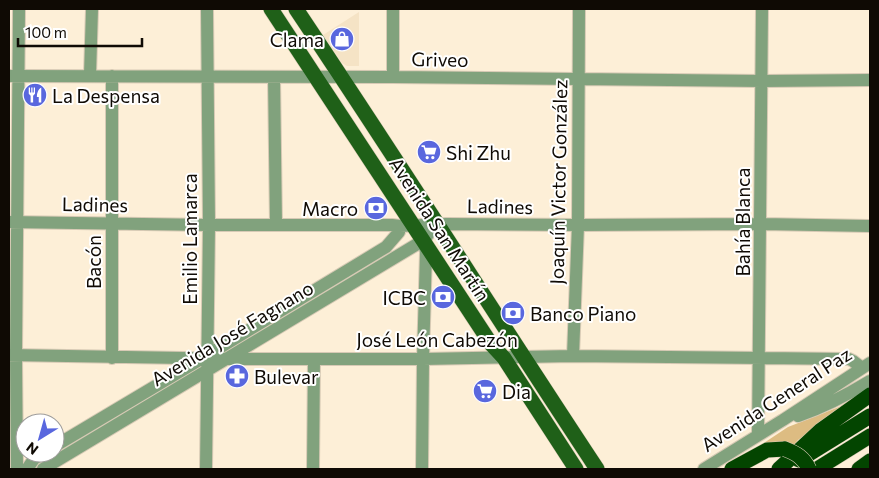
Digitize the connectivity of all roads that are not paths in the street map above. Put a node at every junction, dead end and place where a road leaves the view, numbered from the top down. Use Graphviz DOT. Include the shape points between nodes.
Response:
graph roads {
  1 [pos="18,9"];
  2 [pos="92,9"];
  3 [pos="207,9"];
  4 [pos="271,9"];
  5 [pos="296,9"];
  6 [pos="393,9"];
  7 [pos="579,9"];
  8 [pos="762,9"];
  9 [pos="90,75"];
  10 [pos="14,76"];
  11 [pos="112,76"];
  12 [pos="208,76"];
  13 [pos="317,77"];
  14 [pos="342,77"];
  15 [pos="393,77"];
  16 [pos="274,78"];
  17 [pos="578,79"];
  18 [pos="870,80"];
  19 [pos="762,81"];
  20 [pos="13,222"];
  21 [pos="112,222"];
  22 [pos="436,224"];
  23 [pos="761,224"];
  24 [pos="209,225"];
  25 [pos="276,225"];
  26 [pos="578,225"];
  27 [pos="407,226"];
  28 [pos="870,226"];
  29 [pos="424,240"];
  30 [pos="12,355"];
  31 [pos="573,356"];
  32 [pos="522,357"];
  33 [pos="112,358"];
  34 [pos="160,358"];
  35 [pos="314,358"];
  36 [pos="504,358"];
  37 [pos="759,358"];
  38 [pos="226,359"];
  39 [pos="423,359"];
  40 [pos="206,361"];
  41 [pos="866,365"];
  42 [pos="168,379"];
  43 [pos="870,381"];
  44 [pos="870,395"];
  45 [pos="870,416"];
  46 [pos="783,420"];
  47 [pos="758,435"];
  48 [pos="870,436"];
  49 [pos="65,440"];
  50 [pos="65,455"];
  51 [pos="870,461"];
  52 [pos="17,469"];
  53 [pos="206,469"];
  54 [pos="312,469"];
  55 [pos="422,469"];
  56 [pos="576,469"];
  57 [pos="596,469"];
  58 [pos="704,469"];
  59 [pos="732,469"];
  60 [pos="779,469"];
  61 [pos="784,469"];
  62 [pos="809,469"];
  63 [pos="818,469"];
  64 [pos="859,469"];
  1 -- 10 [label="street"];
  2 -- 9 [label="street"];
  3 -- 12 [label="street, Emilio Lamarca"];
  4 -- 13 [label="main road, Avenida San Martín"];
  5 -- 14 [label="main road, Avenida San Martín"];
  6 -- 15 [label="street"];
  7 -- 17 [label="street, Joaquín Victor González"];
  8 -- 19 [label="street, Bahía Blanca"];
  9 -- 10 [label="street, Griveo"];
  9 -- 11 [label="street, Griveo"];
  10 -- 20 [label="street"];
  11 -- 12 [label="street, Griveo"];
  11 -- 21 [label="street, Bacón"];
  12 -- 16 [label="street, Griveo"];
  12 -- 24 [label="street, Emilio Lamarca"];
  13 -- 14 [label="street, Griveo"];
  13 -- 16 [label="street, Griveo"];
  13 -- 27 [label="main road, Avenida San Martín"];
  14 -- 15 [label="street, Griveo"];
  14 -- 22 [label="main road, Avenida San Martín"];
  15 -- 17 [label="street, Griveo"];
  16 -- 25 [label="street"];
  17 -- 19 [label="street, Griveo"];
  17 -- 26 [label="street, Joaquín Victor González"];
  18 -- 19 [label="street, Griveo"];
  19 -- 23 [label="street, Bahía Blanca"];
  20 -- 21 [label="street, Ladines"];
  20 -- 30 [label="street"];
  21 -- 24 [label="street, Ladines"];
  21 -- 33 [label="street, Bacón"];
  22 -- 26 [label="street, Ladines"];
  22 -- 27 [label="street, Ladines"];
  22 -- 29 [label="street, Avenida José Fagnano"];
  22 -- 32 [label="main road, Avenida San Martín"];
  23 -- 26 [label="street, Ladines"];
  23 -- 28 [label="street, Ladines"];
  23 -- 37 [label="street, Bahía Blanca"];
  24 -- 25 [label="street, Ladines"];
  24 -- 40 [label="street, Emilio Lamarca"];
  25 -- 27 [label="street, Ladines"];
  26 -- 31 [label="street, Joaquín Victor González"];
  27 -- 29 [label="main road, Avenida San Martín"];
  27 -- 40 [label="street, Avenida José Fagnano" via="386,247"];
  29 -- 36 [label="main road, Avenida San Martín" via="491,344"];
  29 -- 38 [label="street, Avenida José Fagnano"];
  29 -- 39 [label="street"];
  30 -- 33 [label="street"];
  30 -- 52 [label="street"];
  31 -- 32 [label="street, José León Cabezón"];
  31 -- 37 [label="street, José León Cabezón"];
  32 -- 36 [label="street, José León Cabezón"];
  32 -- 57 [label="main road, Avenida San Martín"];
  33 -- 34 [label="street"];
  34 -- 40 [label="street"];
  34 -- 42 [label="street" via="167,367"];
  35 -- 38 [label="street, José León Cabezón"];
  35 -- 39 [label="street, José León Cabezón"];
  35 -- 54 [label="street"];
  36 -- 39 [label="street, José León Cabezón"];
  36 -- 56 [label="main road, Avenida San Martín"];
  37 -- 41 [label="street, José León Cabezón" via="849,359"];
  37 -- 47 [label="street, Bahía Blanca"];
  38 -- 40 [label="street, Avenida José Fagnano"];
  39 -- 55 [label="street"];
  40 -- 42 [label="street, Avenida José Fagnano"];
  40 -- 50 [label="street, Avenida José Fagnano"];
  40 -- 53 [label="street, Emilio Lamarca"];
  41 -- 46 [label="street, Avenida General Paz"];
  42 -- 49 [label="street, Avenida José Fagnano"];
  43 -- 46 [label="street" via="816,410"];
  44 -- 60 [label="highway" via="821,430"];
  45 -- 61 [label="highway"];
  46 -- 47 [label="street, Avenida General Paz"];
  47 -- 58 [label="street, Avenida General Paz"];
  48 -- 63 [label="highway"];
  51 -- 64 [label="highway"];
  59 -- 62 [label="highway, bridge" via="767,450 785,449 801,458"];
}
